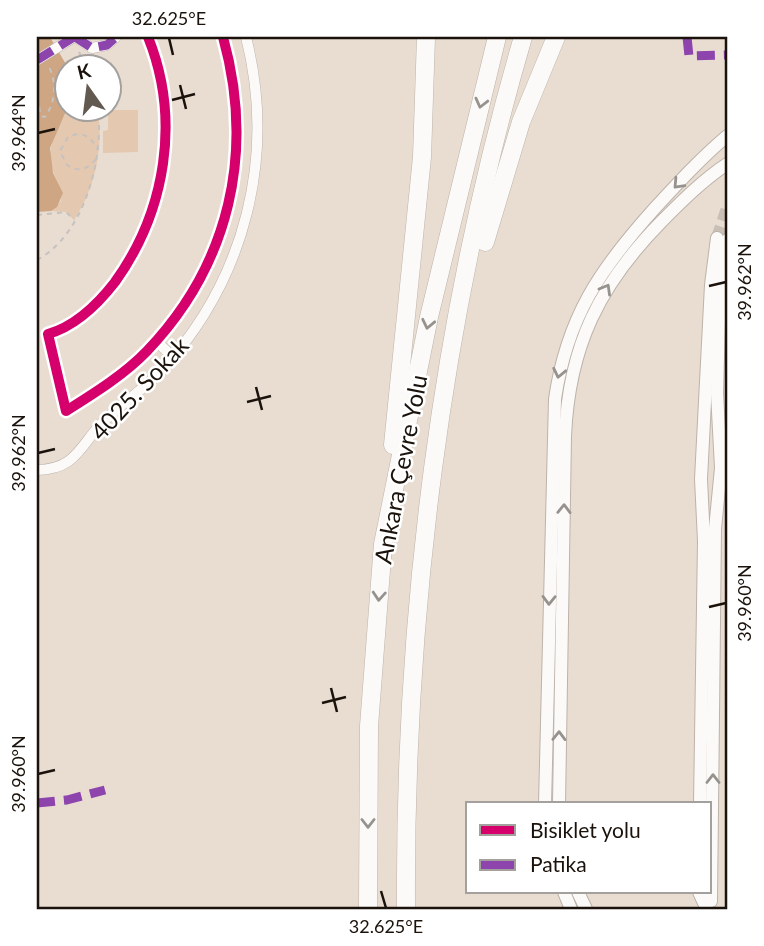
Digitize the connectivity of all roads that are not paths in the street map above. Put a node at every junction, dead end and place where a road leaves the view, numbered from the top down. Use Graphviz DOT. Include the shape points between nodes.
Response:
graph roads {
  1 [pos="74,37"];
  2 [pos="116,37"];
  3 [pos="148,37"];
  4 [pos="223,37"];
  5 [pos="246,37"];
  6 [pos="426,37"];
  7 [pos="497,37"];
  8 [pos="523,37"];
  9 [pos="555,37"];
  10 [pos="41,57"];
  11 [pos="727,136"];
  12 [pos="727,164"];
  13 [pos="722,239"];
  14 [pos="457,314"];
  15 [pos="156,341"];
  16 [pos="173,357"];
  17 [pos="37,470"];
  18 [pos="701,479"];
  19 [pos="720,481"];
  20 [pos="383,544"];
  21 [pos="545,802"];
  22 [pos="559,802"];
  23 [pos="700,802"];
  24 [pos="712,808"];
  25 [pos="700,894"];
  26 [pos="711,894"];
  27 [pos="368,909"];
  28 [pos="406,909"];
  1 -- 2 [label="street" via="93,48"];
  1 -- 10 [label="street"];
  3 -- 15 [label="street" via="164,83 166,148 160,182 148,227 117,279 91,310 48,334 66,411 108,383"];
  4 -- 15 [label="street" via="231,65 239,141 229,201 213,256 183,308"];
  5 -- 16 [label="street, 4025. Sokak" via="259,136 251,200 218,292"];
  6 -- 20 [label="highway" via="422,157"];
  7 -- 20 [label="highway, Ankara Çevre Yolu, one-way" via="429,317"];
  8 -- 14 [label="highway, Ankara Çevre Yolu"];
  9 -- 14 [label="highway" via="521,122 480,263"];
  11 -- 21 [label="main road, one-way" via="610,260 584,301 568,339 555,399"];
  22 -- 12 [label="main road, one-way" via="566,405 575,359 591,316 622,264 681,202"];
  13 -- 18 [label="main road" via="711,285"];
  13 -- 19 [label="main road"];
  14 -- 28 [label="highway, Ankara Çevre Yolu" via="424,543 405,809"];
  15 -- 16 [label="street"];
  16 -- 17 [label="street, 4025. Sokak" via="102,423 69,463"];
  18 -- 19 [label="main road" via="711,471"];
  18 -- 23 [label="main road"];
  24 -- 19 [label="main road, one-way" via="715,529"];
  20 -- 27 [label="highway, Ankara Çevre Yolu, one-way" via="369,726"];
  25 -- 26 [label="main road, one-way" via="704,902 711,901"];
}
